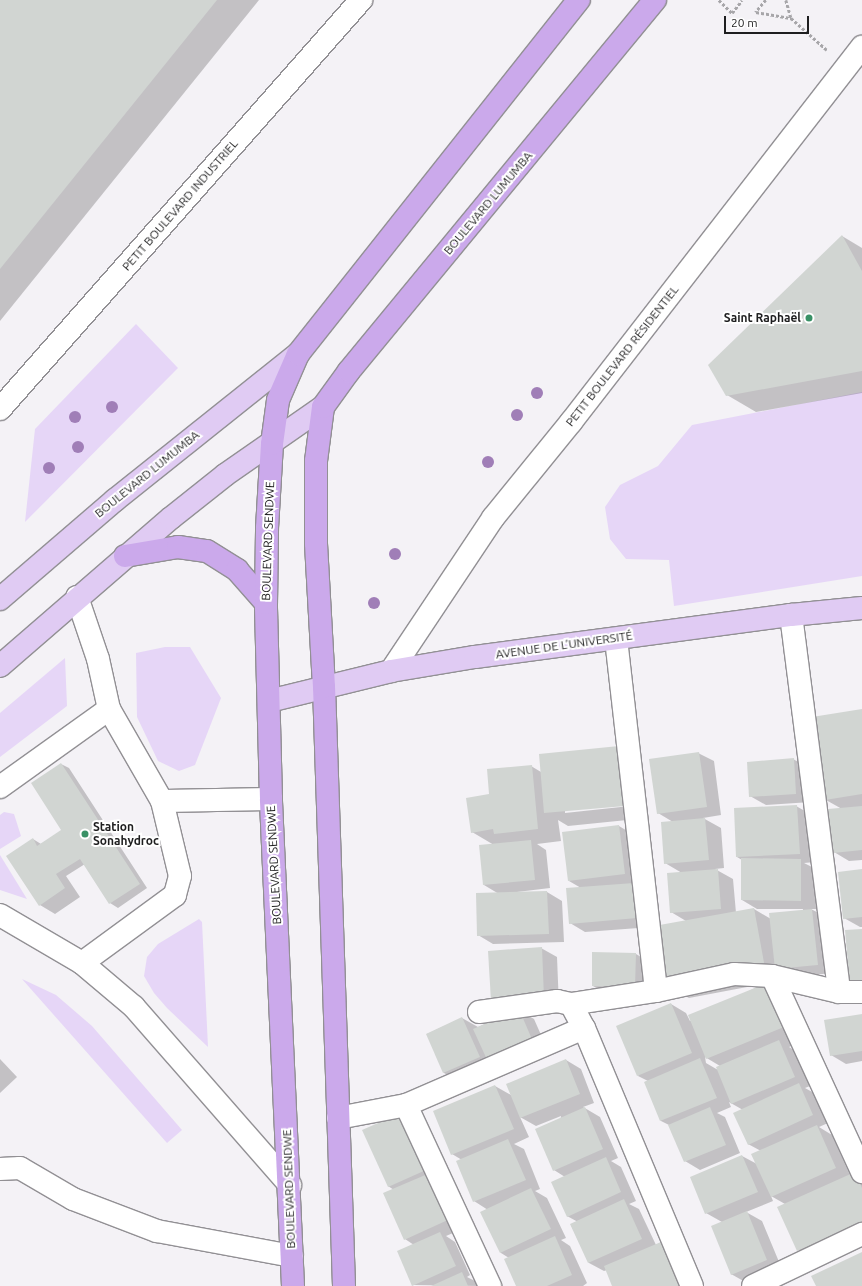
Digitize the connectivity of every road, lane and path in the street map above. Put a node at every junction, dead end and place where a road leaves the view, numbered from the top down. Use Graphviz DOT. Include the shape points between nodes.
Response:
graph roads {
  1 [pos="361,0"];
  2 [pos="579,0"];
  3 [pos="656,0"];
  4 [pos="719,0"];
  5 [pos="742,0"];
  6 [pos="766,0"];
  7 [pos="786,0"];
  8 [pos="790,18"];
  9 [pos="862,47"];
  10 [pos="846,67"];
  11 [pos="298,354"];
  12 [pos="3,400"];
  13 [pos="323,407"];
  14 [pos="272,444"];
  15 [pos="125,556"];
  16 [pos="77,597"];
  17 [pos="0,599"];
  18 [pos="266,603"];
  19 [pos="862,608"];
  20 [pos="791,615"];
  21 [pos="616,639"];
  22 [pos="0,666"];
  23 [pos="391,671"];
  24 [pos="324,687"];
  25 [pos="269,701"];
  26 [pos="108,708"];
  27 [pos="0,787"];
  28 [pos="271,799"];
  29 [pos="162,801"];
  30 [pos="0,915"];
  31 [pos="82,963"];
  32 [pos="772,976"];
  33 [pos="656,991"];
  34 [pos="839,992"];
  35 [pos="862,992"];
  36 [pos="571,1004"];
  37 [pos="479,1012"];
  38 [pos="584,1028"];
  39 [pos="406,1105"];
  40 [pos="338,1118"];
  41 [pos="0,1169"];
  42 [pos="862,1172"];
  43 [pos="290,1185"];
  44 [pos="862,1234"];
  45 [pos="292,1256"];
  46 [pos="778,1281"];
  47 [pos="293,1286"];
  48 [pos="344,1286"];
  49 [pos="490,1286"];
  50 [pos="692,1286"];
  51 [pos="753,1286"];
  1 -- 12 [label="street, PETIT BOULEVARD INDUSTRIEL"];
  2 -- 11 [label="highway, BOULEVARD LUMUMBA"];
  3 -- 13 [label="highway, BOULEVARD LUMUMBA" via="349,371"];
  4 -- 5 [label="path" via="732,13"];
  6 -- 8 [label="path" via="756,12"];
  7 -- 8 [label="path"];
  8 -- 10 [label="path"];
  9 -- 10 [label="street, PETIT BOULEVARD RÉSIDENTIEL"];
  10 -- 23 [label="street, PETIT BOULEVARD RÉSIDENTIEL" via="571,422 493,518"];
  11 -- 14 [label="highway, BOULEVARD LUMUMBA" via="278,400"];
  11 -- 17 [label="main road, BOULEVARD LUMUMBA" via="115,500"];
  13 -- 14 [label="main road, BOULEVARD LUMUMBA"];
  13 -- 24 [label="highway, BOULEVARD LUMUMBA" via="316,461 316,543"];
  14 -- 15 [label="main road, BOULEVARD LUMUMBA" via="225,475"];
  14 -- 18 [label="highway, BOULEVARD SENDWE"];
  15 -- 16 [label="main road, BOULEVARD LUMUMBA"];
  15 -- 18 [label="highway" via="178,547 207,551 237,570"];
  16 -- 22 [label="main road, BOULEVARD LUMUMBA"];
  16 -- 26 [label="street" via="98,659"];
  18 -- 25 [label="highway, BOULEVARD SENDWE"];
  19 -- 20 [label="main road, AVENUE DE L’UNIVERSITÉ"];
  20 -- 21 [label="main road, AVENUE DE L’UNIVERSITÉ"];
  20 -- 34 [label="street"];
  21 -- 23 [label="main road, AVENUE DE L’UNIVERSITÉ" via="475,657"];
  21 -- 33 [label="street"];
  23 -- 24 [label="main road, AVENUE DE L’UNIVERSITÉ"];
  24 -- 25 [label="main road, AVENUE DE L’UNIVERSITÉ"];
  24 -- 40 [label="highway"];
  25 -- 28 [label="highway, BOULEVARD SENDWE"];
  26 -- 27 [label="street"];
  26 -- 29 [label="street"];
  28 -- 29 [label="street"];
  28 -- 43 [label="highway, BOULEVARD SENDWE"];
  29 -- 31 [label="street" via="180,876 175,895"];
  30 -- 31 [label="street"];
  31 -- 43 [label="street" via="134,1007"];
  32 -- 33 [label="street" via="734,974"];
  32 -- 34 [label="street"];
  32 -- 42 [label="street"];
  33 -- 36 [label="street"];
  34 -- 35 [label="street"];
  36 -- 37 [label="street" via="557,1001"];
  36 -- 38 [label="street"];
  38 -- 39 [label="street"];
  38 -- 50 [label="street"];
  39 -- 40 [label="street"];
  39 -- 49 [label="street"];
  40 -- 48 [label="highway"];
  41 -- 45 [label="street" via="20,1168 73,1199 157,1231"];
  43 -- 45 [label="highway, BOULEVARD SENDWE"];
  44 -- 46 [label="street"];
  45 -- 47 [label="highway, BOULEVARD SENDWE"];
  46 -- 51 [label="street"];
}
